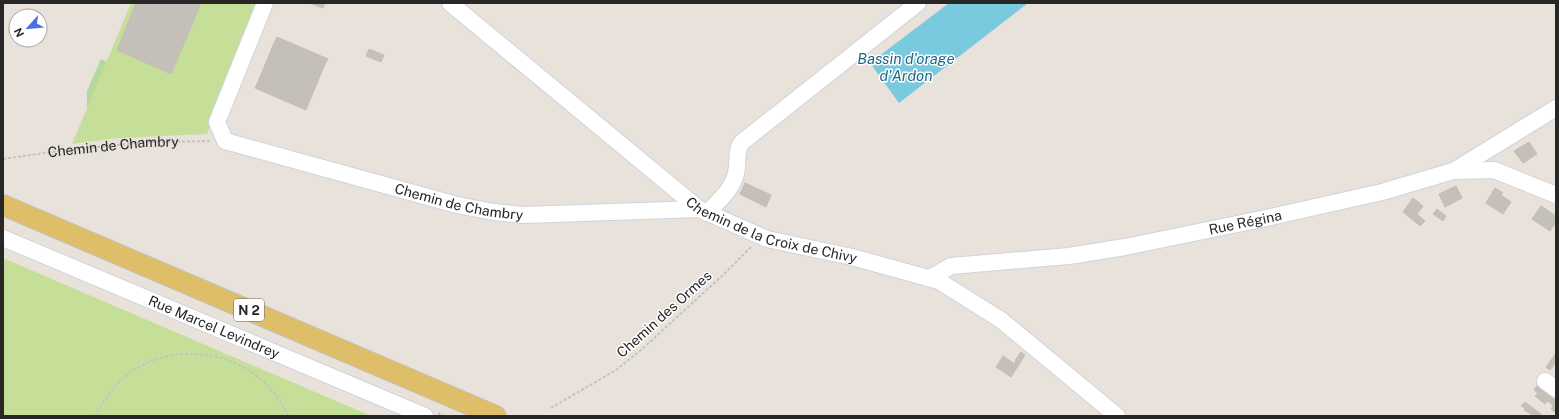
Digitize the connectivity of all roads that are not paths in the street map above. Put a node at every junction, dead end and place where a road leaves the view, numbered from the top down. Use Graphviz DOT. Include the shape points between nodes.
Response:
graph roads {
  1 [pos="265,3"];
  2 [pos="450,3"];
  3 [pos="918,3"];
  4 [pos="1556,108"];
  5 [pos="1455,171"];
  6 [pos="1556,195"];
  7 [pos="3,205"];
  8 [pos="703,211"];
  9 [pos="3,238"];
  10 [pos="930,278"];
  11 [pos="426,416"];
  12 [pos="496,416"];
  13 [pos="1117,416"];
  1 -- 8 [label="street, Chemin de Chambry" via="217,122 225,141 457,205 494,212 523,215"];
  2 -- 8 [label="street, Chemin de la Croix de Chivy"];
  3 -- 8 [label="street" via="741,143 733,181 724,196"];
  4 -- 5 [label="street"];
  5 -- 6 [label="street, Rue Régina" via="1494,170"];
  5 -- 10 [label="street, Rue Régina" via="1382,192 1125,247 1069,256 951,266"];
  7 -- 12 [label="main road, N 2"];
  8 -- 10 [label="street, Chemin de la Croix de Chivy" via="768,239 852,257"];
  9 -- 11 [label="street, Rue Marcel Levindrey"];
  10 -- 13 [label="street, Chemin de la Croix de Chivy" via="939,281 1001,320"];
}
